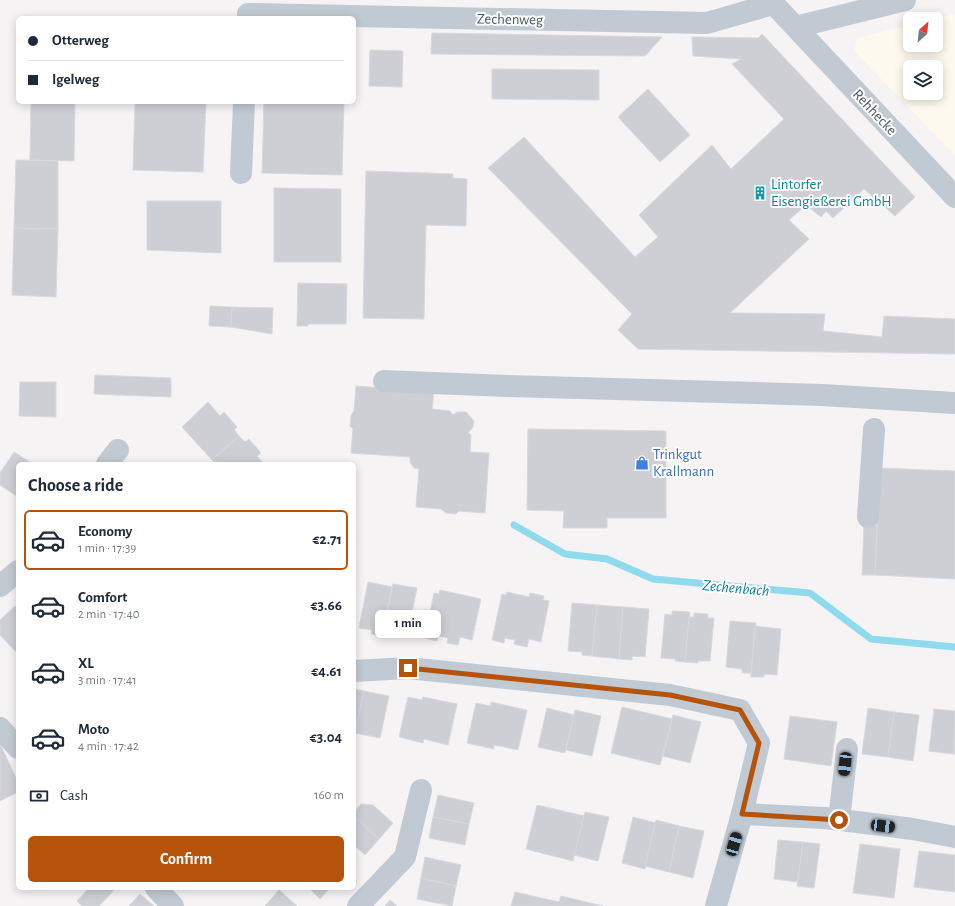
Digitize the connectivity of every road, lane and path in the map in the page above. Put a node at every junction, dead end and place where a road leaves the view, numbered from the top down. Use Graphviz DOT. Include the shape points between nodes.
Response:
graph roads {
  1 [pos="905,0"];
  2 [pos="772,2"];
  3 [pos="248,16"];
  4 [pos="350,16"];
  5 [pos="356,16"];
  6 [pos="796,27"];
  7 [pos="244,104"];
  8 [pos="241,174"];
  9 [pos="955,197"];
  10 [pos="384,381"];
  11 [pos="955,403"];
  12 [pos="874,429"];
  13 [pos="868,517"];
  14 [pos="16,573"];
  15 [pos="0,586"];
  16 [pos="356,671"];
  17 [pos="0,728"];
  18 [pos="16,746"];
  19 [pos="847,750"];
  20 [pos="421,790"];
  21 [pos="742,814"];
  22 [pos="839,820"];
  23 [pos="955,836"];
  24 [pos="158,890"];
  25 [pos="173,906"];
  26 [pos="358,906"];
  27 [pos="716,906"];
  1 -- 6 [label="street"];
  2 -- 5 [label="street, Zechenweg" via="707,23"];
  2 -- 6 [label="street, Rehhecke"];
  3 -- 4 [label="street, Zechenweg"];
  6 -- 9 [label="street, Rehhecke"];
  7 -- 8 [label="street"];
  10 -- 11 [label="street" via="822,395"];
  12 -- 13 [label="street"];
  14 -- 15 [label="street"];
  16 -- 21 [label="street" via="408,668 670,695 740,710 759,743"];
  17 -- 18 [label="street"];
  19 -- 22 [label="street"];
  20 -- 26 [label="street" via="405,857"];
  21 -- 22 [label="street"];
  21 -- 27 [label="street"];
  22 -- 23 [label="street"];
  24 -- 25 [label="street"];
}
